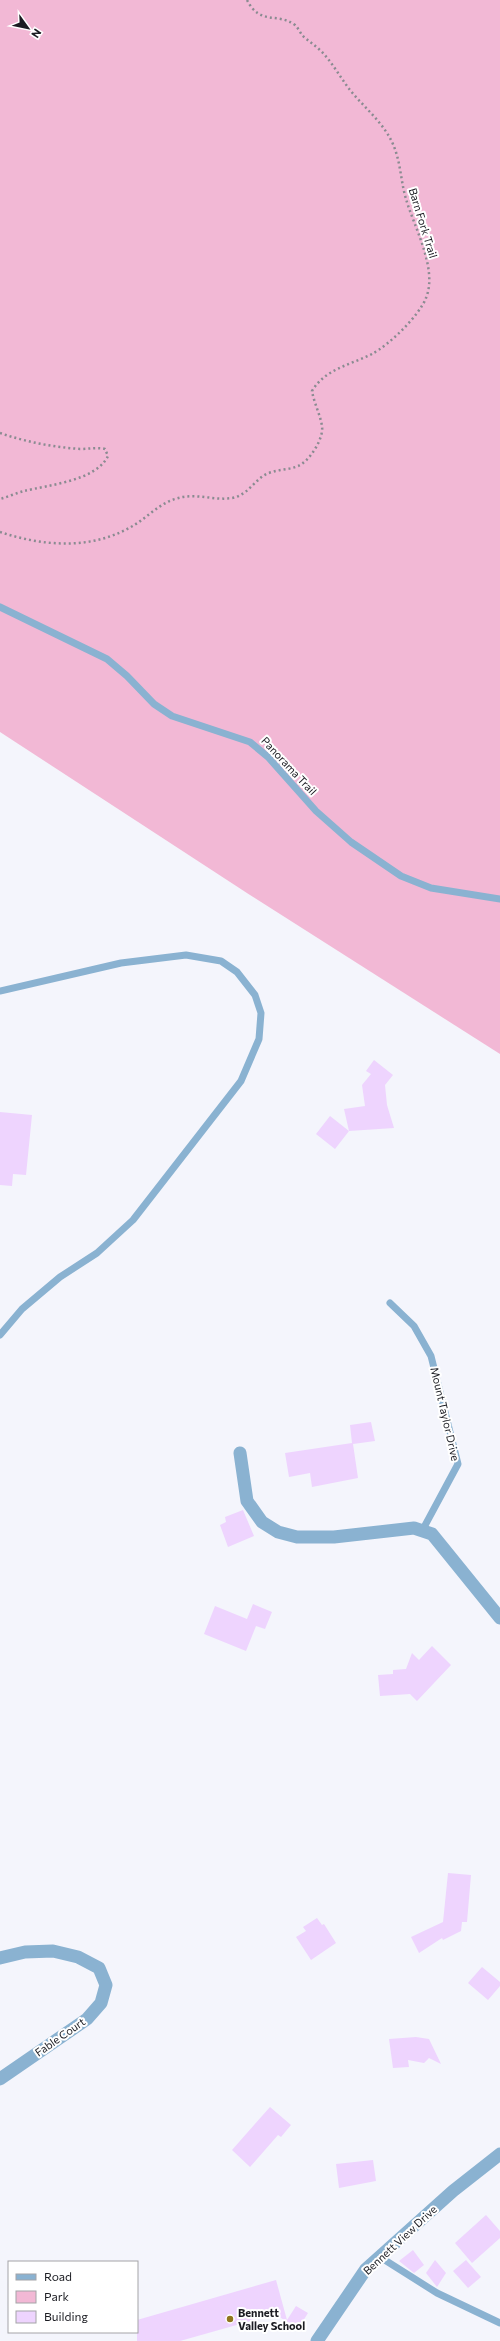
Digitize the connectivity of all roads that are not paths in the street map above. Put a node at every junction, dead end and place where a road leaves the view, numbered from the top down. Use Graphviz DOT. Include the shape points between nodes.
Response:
graph roads {
  1 [pos="0,607"];
  2 [pos="500,899"];
  3 [pos="0,991"];
  4 [pos="390,1303"];
  5 [pos="0,1335"];
  6 [pos="240,1453"];
  7 [pos="422,1531"];
  8 [pos="500,1618"];
  9 [pos="0,1958"];
  10 [pos="0,2079"];
  11 [pos="500,2154"];
  12 [pos="380,2257"];
  13 [pos="500,2323"];
  14 [pos="317,2341"];
  1 -- 2 [label="lane, Panorama Trail" via="107,659 128,676 154,704 172,716 250,742 268,757 321,816 351,842 401,876 432,888"];
  3 -- 5 [label="lane" via="121,963 186,955 221,961 237,972 254,995 261,1013 259,1039 240,1081 133,1220 97,1253 60,1276"];
  4 -- 7 [label="lane, Mount Taylor Drive" via="414,1326 431,1356 458,1464"];
  6 -- 7 [label="street" via="247,1501 262,1522 278,1532 297,1537 334,1538 414,1528"];
  7 -- 8 [label="street" via="432,1534"];
  9 -- 10 [label="street, Fable Court" via="25,1952 53,1951 78,1957 99,1968 106,1985 101,2002 87,2019"];
  11 -- 12 [label="street, Bennett View Drive" via="453,2191"];
  12 -- 13 [label="lane" via="437,2293"];
  12 -- 14 [label="street, Bennett View Drive" via="366,2269"];
}
